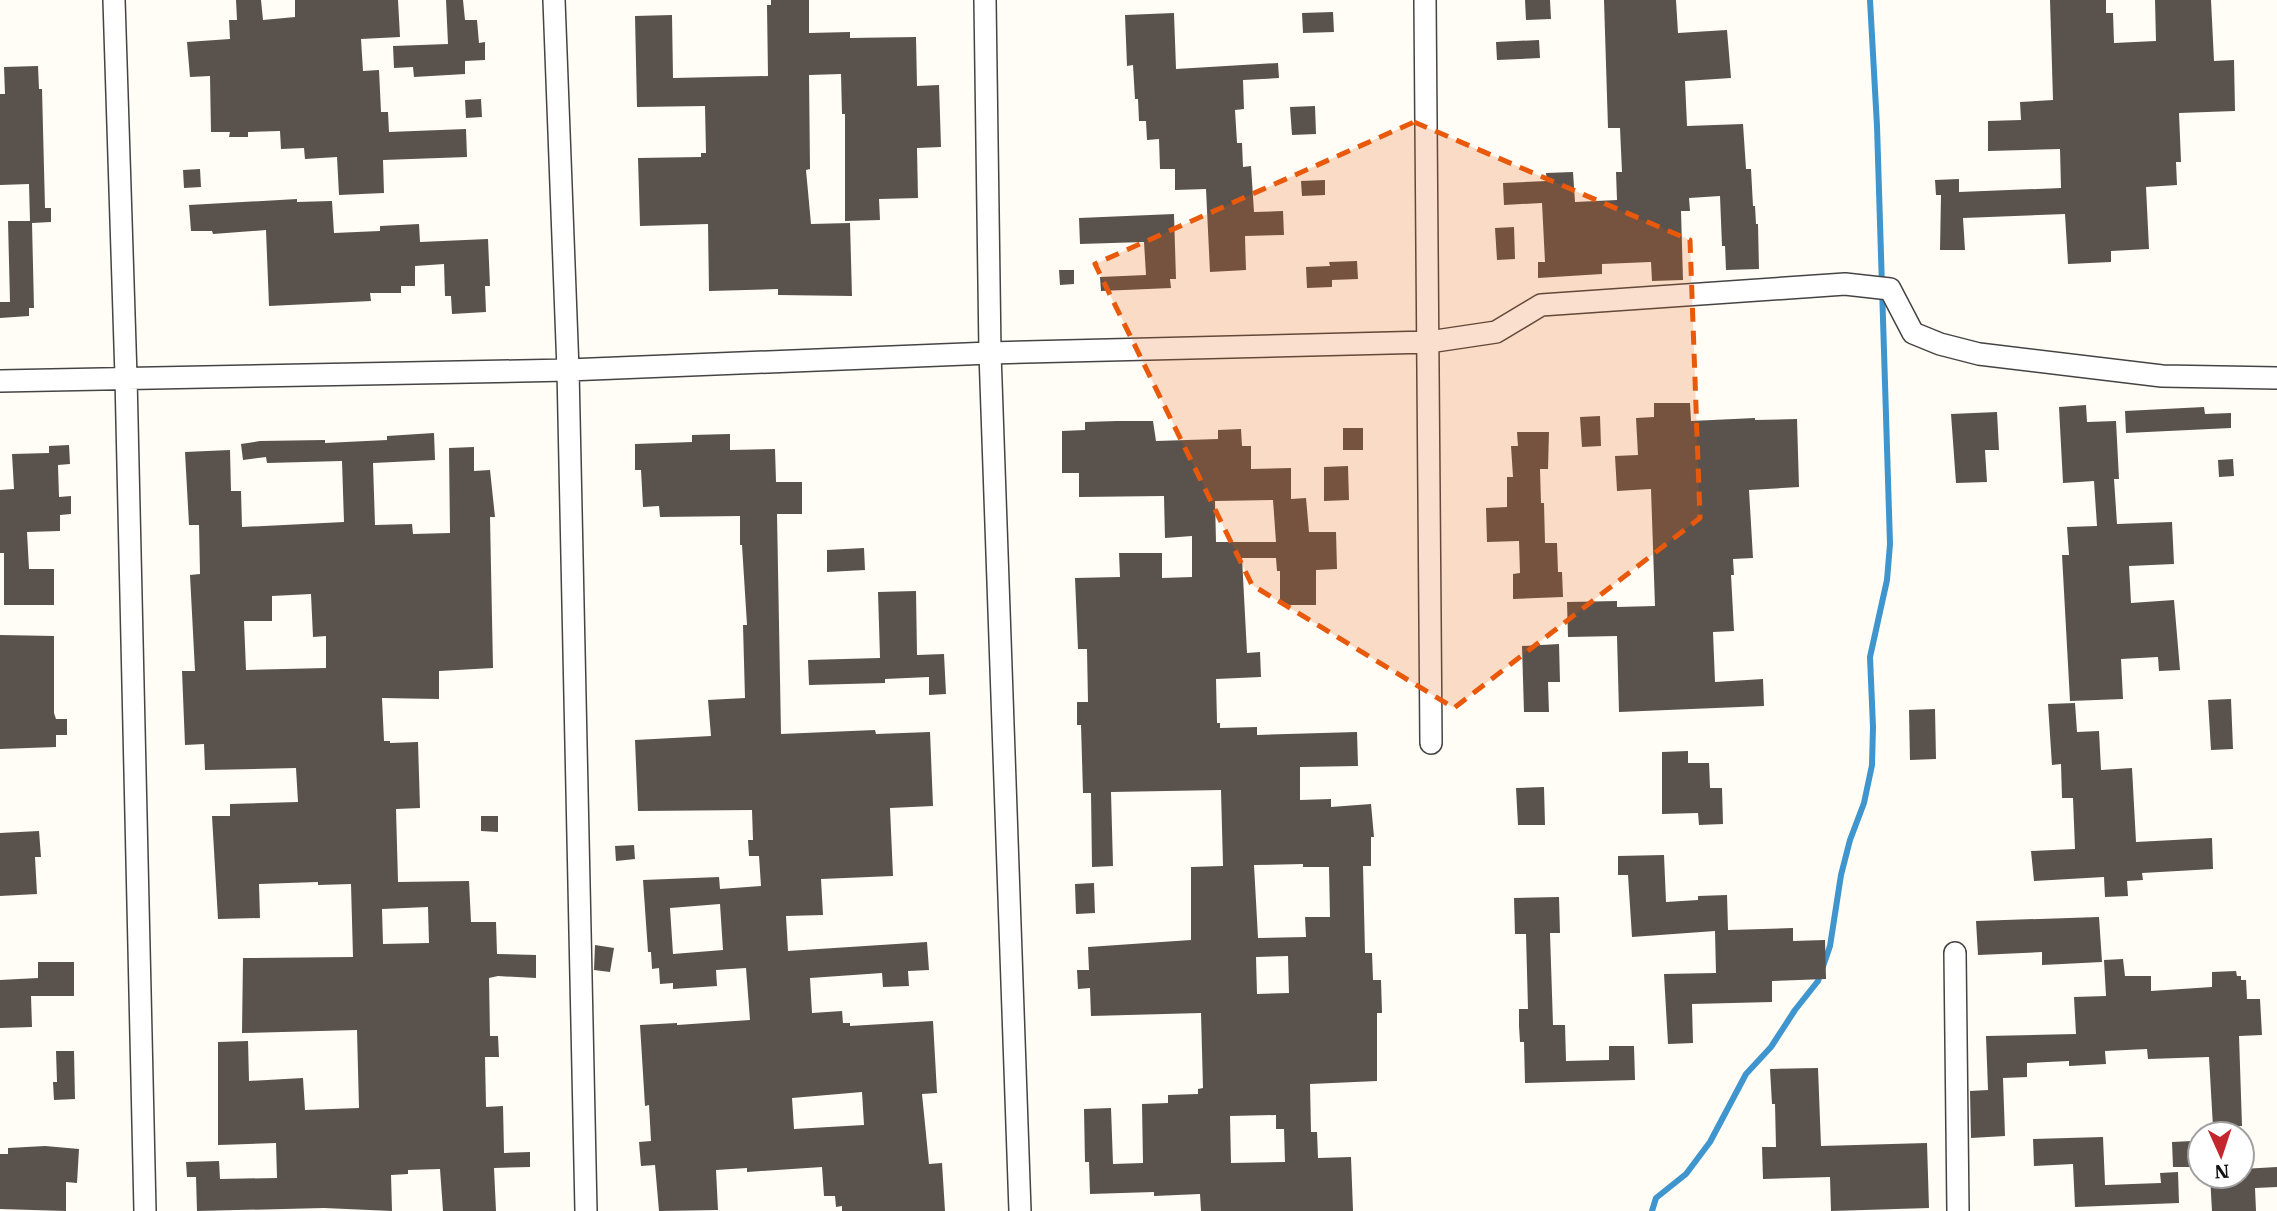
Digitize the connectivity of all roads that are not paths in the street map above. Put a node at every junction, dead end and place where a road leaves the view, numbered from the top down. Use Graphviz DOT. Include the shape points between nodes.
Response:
graph roads {
  1 [pos="114,0"];
  2 [pos="554,0"];
  3 [pos="985,0"];
  4 [pos="1425,0"];
  5 [pos="1429,342"];
  6 [pos="990,353"];
  7 [pos="568,370"];
  8 [pos="126,377"];
  9 [pos="2277,377"];
  10 [pos="0,381"];
  11 [pos="1432,743"];
  12 [pos="1955,953"];
  13 [pos="145,1211"];
  14 [pos="586,1211"];
  15 [pos="1020,1211"];
  16 [pos="1958,1211"];
  1 -- 8 [label="street"];
  2 -- 7 [label="street"];
  3 -- 6 [label="street"];
  4 -- 5 [label="street"];
  5 -- 6 [label="street"];
  5 -- 9 [label="street" via="1496,332 1541,305 1845,284 1890,289 1913,333 1979,354 2162,376"];
  5 -- 11 [label="street"];
  6 -- 7 [label="street"];
  6 -- 15 [label="street"];
  7 -- 8 [label="street"];
  7 -- 14 [label="street"];
  8 -- 10 [label="street"];
  8 -- 13 [label="street"];
  12 -- 16 [label="street"];
}
